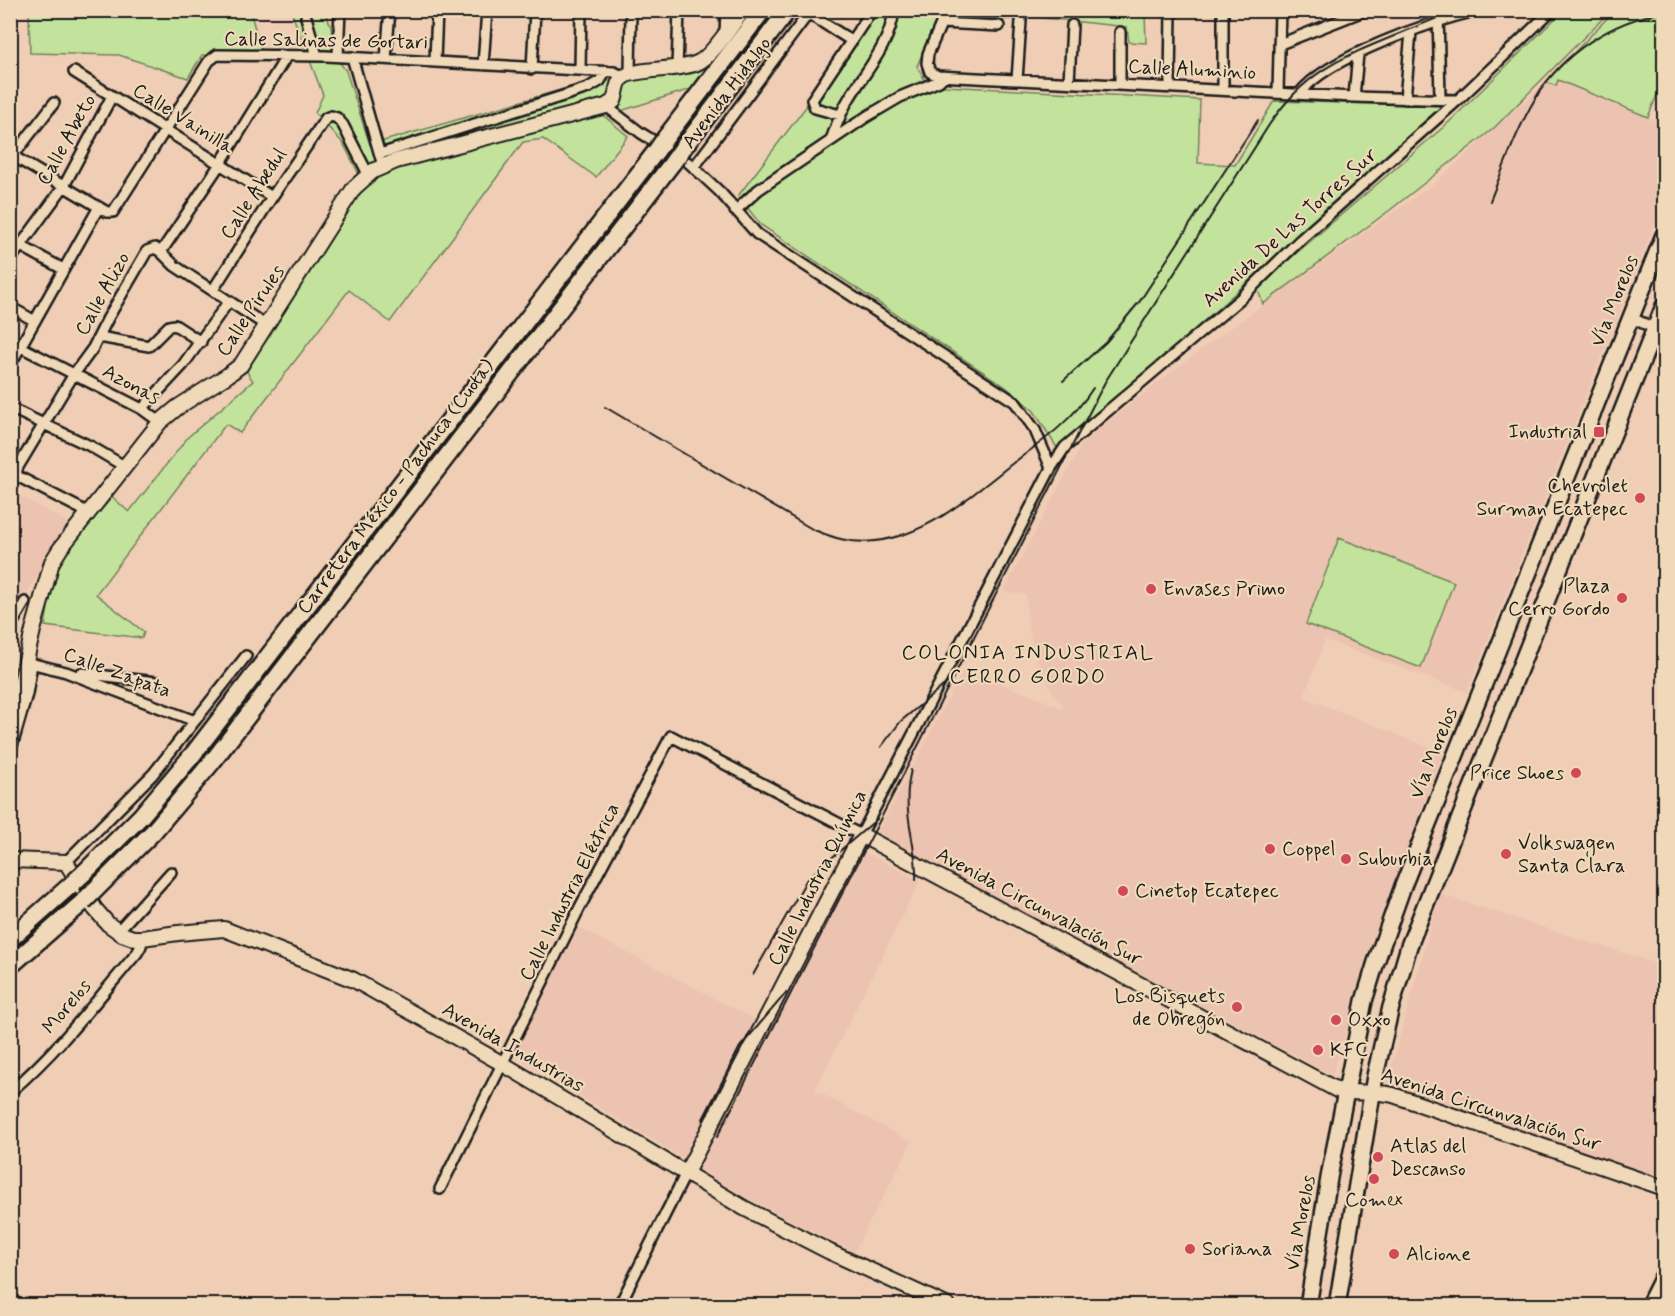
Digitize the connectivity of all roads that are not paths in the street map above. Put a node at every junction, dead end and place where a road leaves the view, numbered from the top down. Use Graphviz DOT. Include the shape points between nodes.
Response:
graph roads {
  1 [pos="340,10"];
  2 [pos="390,10"];
  3 [pos="437,10"];
  4 [pos="487,10"];
  5 [pos="535,10"];
  6 [pos="581,10"];
  7 [pos="631,10"];
  8 [pos="679,10"];
  9 [pos="726,10"];
  10 [pos="742,10"];
  11 [pos="763,10"];
  12 [pos="788,10"];
  13 [pos="872,10"];
  14 [pos="894,10"];
  15 [pos="947,10"];
  16 [pos="1171,10"];
  17 [pos="1223,10"];
  18 [pos="1280,10"];
  19 [pos="1366,10"];
  20 [pos="1479,10"];
  21 [pos="1552,10"];
  22 [pos="810,12"];
  23 [pos="1441,15"];
  24 [pos="306,18"];
  25 [pos="1021,21"];
  26 [pos="941,23"];
  27 [pos="1072,25"];
  28 [pos="999,26"];
  29 [pos="1120,32"];
  30 [pos="1411,32"];
  31 [pos="725,34"];
  32 [pos="852,41"];
  33 [pos="1280,44"];
  34 [pos="1358,54"];
  35 [pos="317,56"];
  36 [pos="286,57"];
  37 [pos="338,57"];
  38 [pos="352,57"];
  39 [pos="386,60"];
  40 [pos="435,62"];
  41 [pos="483,65"];
  42 [pos="677,68"];
  43 [pos="532,69"];
  44 [pos="580,70"];
  45 [pos="606,71"];
  46 [pos="74,72"];
  47 [pos="626,74"];
  48 [pos="943,77"];
  49 [pos="1017,80"];
  50 [pos="1069,82"];
  51 [pos="1120,85"];
  52 [pos="1170,87"];
  53 [pos="1223,90"];
  54 [pos="1278,93"];
  55 [pos="1299,94"];
  56 [pos="112,96"];
  57 [pos="1354,97"];
  58 [pos="1405,99"];
  59 [pos="1440,99"];
  60 [pos="1458,100"];
  61 [pos="54,103"];
  62 [pos="531,106"];
  63 [pos="606,106"];
  64 [pos="840,115"];
  65 [pos="534,125"];
  66 [pos="165,130"];
  67 [pos="831,141"];
  68 [pos="12,158"];
  69 [pos="381,160"];
  70 [pos="220,164"];
  71 [pos="694,167"];
  72 [pos="368,174"];
  73 [pos="64,186"];
  74 [pos="272,197"];
  75 [pos="99,207"];
  76 [pos="735,211"];
  77 [pos="1665,235"];
  78 [pos="21,246"];
  79 [pos="161,252"];
  80 [pos="10,260"];
  81 [pos="63,269"];
  82 [pos="213,290"];
  83 [pos="229,301"];
  84 [pos="1665,306"];
  85 [pos="10,307"];
  86 [pos="1630,318"];
  87 [pos="35,321"];
  88 [pos="267,326"];
  89 [pos="1660,330"];
  90 [pos="99,337"];
  91 [pos="201,342"];
  92 [pos="21,347"];
  93 [pos="10,365"];
  94 [pos="74,374"];
  95 [pos="10,408"];
  96 [pos="142,410"];
  97 [pos="160,422"];
  98 [pos="44,424"];
  99 [pos="124,466"];
  100 [pos="1051,468"];
  101 [pos="87,512"];
  102 [pos="25,602"];
  103 [pos="10,627"];
  104 [pos="246,656"];
  105 [pos="29,663"];
  106 [pos="66,672"];
  107 [pos="156,682"];
  108 [pos="195,721"];
  109 [pos="10,731"];
  110 [pos="671,736"];
  111 [pos="10,753"];
  112 [pos="861,835"];
  113 [pos="10,860"];
  114 [pos="66,862"];
  115 [pos="171,872"];
  116 [pos="118,931"];
  117 [pos="142,938"];
  118 [pos="10,939"];
  119 [pos="10,966"];
  120 [pos="503,1065"];
  121 [pos="1373,1091"];
  122 [pos="10,1092"];
  123 [pos="1348,1092"];
  124 [pos="686,1173"];
  125 [pos="1665,1188"];
  126 [pos="440,1189"];
  127 [pos="1665,1268"];
  128 [pos="620,1303"];
  129 [pos="633,1305"];
  130 [pos="948,1305"];
  131 [pos="1308,1305"];
  132 [pos="1337,1305"];
  133 [pos="1645,1305"];
  1 -- 37 [label="street"];
  2 -- 39 [label="street"];
  3 -- 40 [label="street"];
  4 -- 41 [label="street"];
  5 -- 43 [label="street"];
  6 -- 44 [label="street"];
  7 -- 47 [label="street"];
  8 -- 42 [label="street"];
  9 -- 31 [label="street"];
  10 -- 31 [label="street"];
  11 -- 118 [label="highway, Carretera México - Pachuca (Cuota)" via="213,729 141,816"];
  12 -- 119 [label="highway, Carretera México - Pachuca (Cuota)" via="212,762 153,832"];
  13 -- 32 [label="street"];
  14 -- 64 [label="street" via="883,47"];
  15 -- 26 [label="street"];
  16 -- 52 [label="street"];
  17 -- 53 [label="street"];
  18 -- 33 [label="street"];
  19 -- 33 [label="street"];
  20 -- 23 [label="street"];
  21 -- 60 [label="street, Avenida De Las Torres Sur"];
  22 -- 32 [label="street"];
  22 -- 71 [label="street, Avenida Hidalgo"];
  23 -- 30 [label="street"];
  23 -- 59 [label="street"];
  24 -- 35 [label="street"];
  25 -- 49 [label="street"];
  26 -- 28 [label="street"];
  26 -- 48 [label="street, Calle Aluminio" via="927,67 933,75"];
  27 -- 50 [label="street"];
  29 -- 51 [label="street"];
  30 -- 34 [label="street"];
  30 -- 58 [label="street"];
  31 -- 42 [label="street" via="702,61"];
  32 -- 64 [label="street" via="812,103 815,108"];
  33 -- 54 [label="street"];
  34 -- 55 [label="street" via="1319,75"];
  34 -- 57 [label="street"];
  35 -- 36 [label="street, Calle Salinas de Gortari"];
  35 -- 37 [label="street, Calle Salinas de Gortari"];
  36 -- 66 [label="street, Calle Salinas de Gortari" via="214,56"];
  36 -- 70 [label="street, Calle Alizo"];
  37 -- 38 [label="street, Calle Salinas de Gortari"];
  38 -- 39 [label="street, Calle Salinas de Gortari"];
  38 -- 69 [label="street"];
  39 -- 40 [label="street, Calle Salinas de Gortari"];
  40 -- 41 [label="street, Calle Salinas de Gortari"];
  41 -- 43 [label="street, Calle Salinas de Gortari"];
  42 -- 47 [label="street"];
  43 -- 44 [label="street, Calle Salinas de Gortari"];
  44 -- 45 [label="street, Calle Salinas de Gortari"];
  45 -- 47 [label="street, Calle Salinas de Gortari"];
  45 -- 62 [label="street, Calle Pirules" via="600,81 588,88"];
  46 -- 56 [label="street, Calle Vainilla"];
  47 -- 63 [label="street" via="618,84 614,101"];
  48 -- 49 [label="street, Calle Aluminio"];
  48 -- 67 [label="street" via="900,97"];
  49 -- 50 [label="street, Calle Aluminio"];
  50 -- 51 [label="street, Calle Aluminio"];
  51 -- 52 [label="street, Calle Aluminio"];
  52 -- 53 [label="street, Calle Aluminio"];
  53 -- 54 [label="street, Calle Aluminio"];
  54 -- 55 [label="street, Calle Aluminio"];
  55 -- 57 [label="street, Calle Aluminio"];
  56 -- 66 [label="street, Calle Vainilla"];
  56 -- 73 [label="street, Calle Abeto"];
  57 -- 58 [label="street, Calle Aluminio"];
  58 -- 59 [label="street, Calle Aluminio"];
  59 -- 60 [label="street, Calle Aluminio"];
  60 -- 100 [label="street, Avenida De Las Torres Sur" via="1232,306 1074,438"];
  61 -- 68 [label="street"];
  62 -- 65 [label="street"];
  62 -- 69 [label="street, Calle Pirules"];
  63 -- 65 [label="street, Calle Pirules"];
  63 -- 71 [label="street"];
  64 -- 67 [label="street"];
  65 -- 69 [label="street, Calle Pirules"];
  66 -- 70 [label="street, Calle Vainilla"];
  66 -- 75 [label="street, Calle Salinas de Gortari" via="114,211"];
  67 -- 76 [label="street" via="758,190"];
  68 -- 73 [label="street"];
  69 -- 72 [label="street, Calle Pirules"];
  70 -- 74 [label="street, Calle Vainilla"];
  70 -- 79 [label="street, Calle Alizo"];
  71 -- 76 [label="street"];
  72 -- 74 [label="street, Calle Abedul" via="340,121 332,116 326,118"];
  72 -- 88 [label="street, Calle Pirules" via="348,196"];
  73 -- 75 [label="street"];
  73 -- 78 [label="street, Calle Abeto"];
  74 -- 82 [label="street, Calle Abedul"];
  75 -- 81 [label="street"];
  76 -- 100 [label="street" via="757,234 1015,402 1035,430"];
  77 -- 86 [label="main road, Vía Morelos"];
  78 -- 80 [label="street, Calle Abeto"];
  78 -- 81 [label="street"];
  79 -- 82 [label="street" via="175,266"];
  79 -- 90 [label="street, Calle Alizo" via="154,248 147,251"];
  81 -- 87 [label="street"];
  82 -- 83 [label="street"];
  83 -- 88 [label="street"];
  83 -- 91 [label="street"];
  84 -- 89 [label="main road"];
  85 -- 87 [label="street"];
  86 -- 89 [label="street"];
  86 -- 123 [label="main road, Vía Morelos" via="1400,896 1364,1001"];
  87 -- 92 [label="street"];
  88 -- 97 [label="street, Calle Pirules" via="237,369"];
  89 -- 121 [label="main road" via="1409,946"];
  90 -- 91 [label="street" via="149,346 173,325"];
  90 -- 94 [label="street, Calle Alizo"];
  91 -- 96 [label="street"];
  92 -- 93 [label="street"];
  92 -- 94 [label="street, Azonas"];
  94 -- 96 [label="street, Azonas"];
  94 -- 98 [label="street, Calle Alizo"];
  95 -- 98 [label="street"];
  96 -- 97 [label="street, Azonas"];
  97 -- 99 [label="street, Calle Pirules"];
  98 -- 99 [label="street"];
  98 -- 101 [label="street, Calle Alizo" via="16,473"];
  99 -- 101 [label="street, Calle Pirules"];
  100 -- 112 [label="street, Calle Industria Química"];
  101 -- 105 [label="street, Calle Pirules" via="52,562"];
  102 -- 103 [label="street"];
  104 -- 108 [label="street"];
  105 -- 106 [label="street, Calle Zapata"];
  105 -- 109 [label="street, Calle Pirules"];
  105 -- 111 [label="street" via="27,694"];
  106 -- 107 [label="street"];
  106 -- 108 [label="street, Calle Zapata"];
  108 -- 114 [label="street" via="153,774"];
  110 -- 112 [label="street, Avenida Circunvalación Sur"];
  110 -- 120 [label="street, Calle Industria Eléctrica" via="580,907"];
  112 -- 123 [label="street, Avenida Circunvalación Sur" via="1336,1090"];
  112 -- 124 [label="street, Calle Industria Química"];
  113 -- 114 [label="street"];
  114 -- 116 [label="street, Avenida Industrias" via="95,909"];
  115 -- 116 [label="street"];
  116 -- 117 [label="street, Avenida Industrias"];
  117 -- 120 [label="street, Avenida Industrias" via="213,929 232,932 354,980"];
  117 -- 122 [label="street, Morelos" via="137,953 70,1032"];
  120 -- 124 [label="street, Avenida Industrias"];
  120 -- 126 [label="street, Calle Industria Eléctrica"];
  121 -- 123 [label="street, Avenida Circunvalación Sur"];
  121 -- 125 [label="street, Avenida Circunvalación Sur"];
  121 -- 132 [label="main road"];
  123 -- 131 [label="main road, Vía Morelos"];
  124 -- 128 [label="street, Calle Industria Química"];
  124 -- 130 [label="street, Avenida Industrias" via="776,1226"];
  127 -- 133 [label="street"];
  128 -- 129 [label="street"];
}
